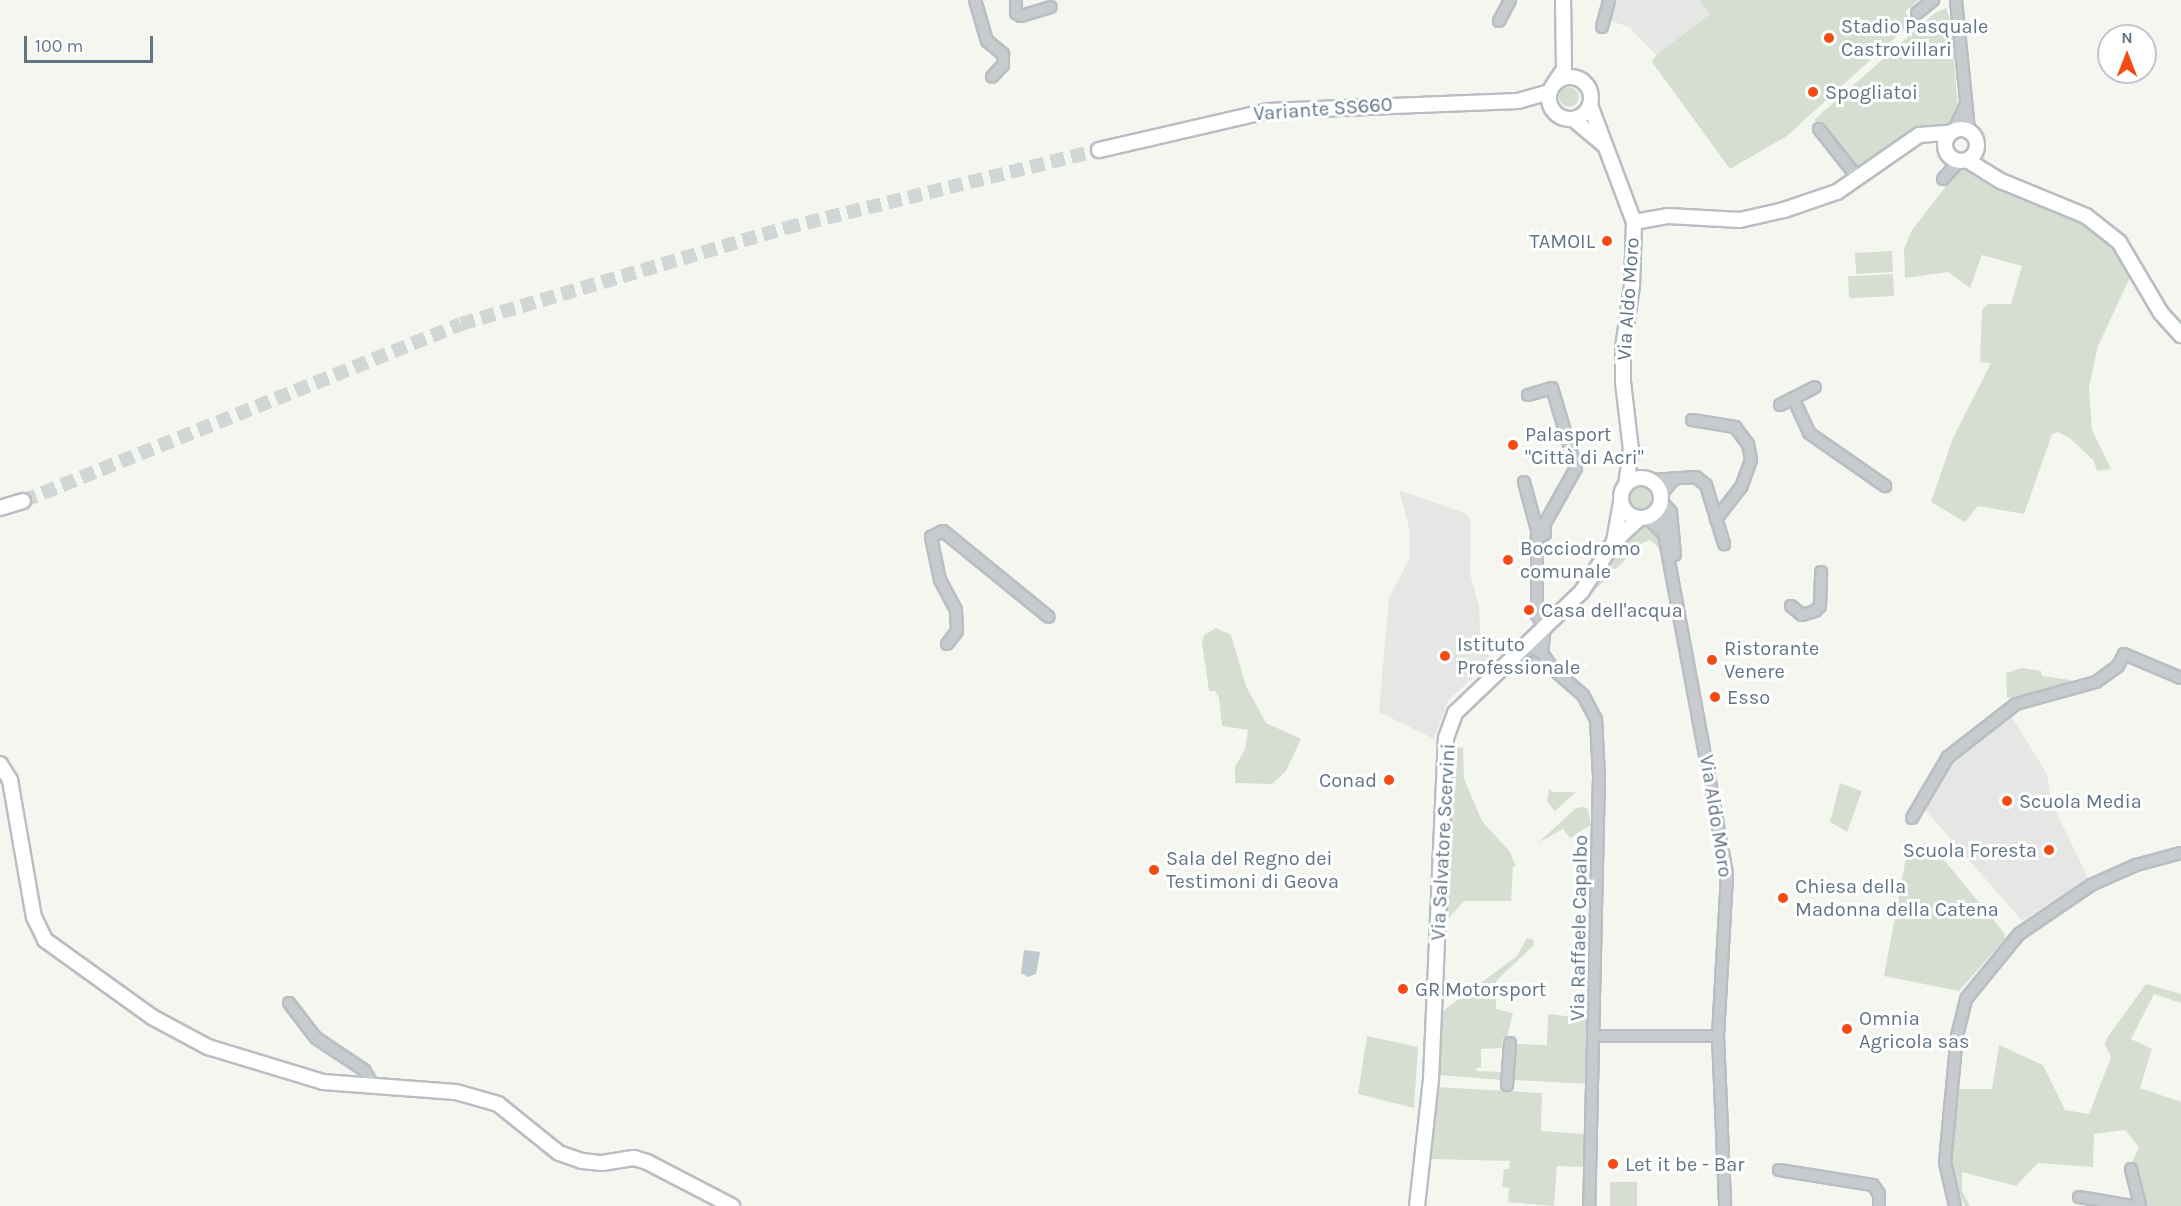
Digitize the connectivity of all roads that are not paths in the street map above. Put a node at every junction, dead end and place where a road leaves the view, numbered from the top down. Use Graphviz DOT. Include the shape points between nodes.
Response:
graph roads {
  1 [pos="975,0"];
  2 [pos="1016,0"];
  3 [pos="1510,0"];
  4 [pos="1563,0"];
  5 [pos="1609,0"];
  6 [pos="1933,0"];
  7 [pos="1959,3"];
  8 [pos="1051,7"];
  9 [pos="1917,13"];
  10 [pos="1499,21"];
  11 [pos="1602,27"];
  12 [pos="1564,56"];
  13 [pos="992,77"];
  14 [pos="1575,78"];
  15 [pos="1551,89"];
  16 [pos="1518,101"];
  17 [pos="1966,103"];
  18 [pos="1590,105"];
  19 [pos="1553,111"];
  20 [pos="1573,119"];
  21 [pos="1819,129"];
  22 [pos="1969,131"];
  23 [pos="1950,135"];
  24 [pos="1977,145"];
  25 [pos="1099,150"];
  26 [pos="1609,150"];
  27 [pos="1958,159"];
  28 [pos="1990,170"];
  29 [pos="1858,178"];
  30 [pos="1634,222"];
  31 [pos="2181,335"];
  32 [pos="1815,387"];
  33 [pos="1528,395"];
  34 [pos="1793,398"];
  35 [pos="1780,405"];
  36 [pos="1692,420"];
  37 [pos="1632,450"];
  38 [pos="1675,478"];
  39 [pos="1649,479"];
  40 [pos="1524,482"];
  41 [pos="1626,484"];
  42 [pos="1885,486"];
  43 [pos="23,501"];
  44 [pos="1660,501"];
  45 [pos="1622,504"];
  46 [pos="0,508"];
  47 [pos="1644,517"];
  48 [pos="1716,519"];
  49 [pos="1537,537"];
  50 [pos="1667,538"];
  51 [pos="1614,542"];
  52 [pos="1724,544"];
  53 [pos="1821,572"];
  54 [pos="1676,591"];
  55 [pos="1791,606"];
  56 [pos="1049,617"];
  57 [pos="1545,627"];
  58 [pos="947,644"];
  59 [pos="1525,645"];
  60 [pos="1542,653"];
  61 [pos="1508,663"];
  62 [pos="1533,663"];
  63 [pos="1553,669"];
  64 [pos="2181,678"];
  65 [pos="0,764"];
  66 [pos="1912,818"];
  67 [pos="2181,854"];
  68 [pos="289,1004"];
  69 [pos="1595,1036"];
  70 [pos="1718,1036"];
  71 [pos="1510,1043"];
  72 [pos="1508,1085"];
  73 [pos="375,1088"];
  74 [pos="2131,1169"];
  75 [pos="1779,1170"];
  76 [pos="2079,1197"];
  77 [pos="732,1206"];
  78 [pos="1417,1206"];
  79 [pos="1589,1206"];
  80 [pos="1725,1206"];
  81 [pos="1879,1206"];
  82 [pos="1955,1206"];
  83 [pos="2133,1206"];
  84 [pos="2140,1206"];
  1 -- 13 [label="street" via="987,41 1003,54 1003,65"];
  2 -- 8 [label="street" via="1016,13 1021,16"];
  3 -- 10 [label="street"];
  4 -- 12 [label="main road"];
  5 -- 11 [label="street"];
  6 -- 9 [label="street"];
  7 -- 17 [label="street"];
  12 -- 14 [label="main road"];
  12 -- 15 [label="main road" via="1564,69"];
  14 -- 15 [label="main road" via="1563,79"];
  14 -- 18 [label="main road" via="1588,88"];
  15 -- 16 [label="main road, Variante SS660"];
  15 -- 19 [label="main road"];
  16 -- 19 [label="main road"];
  16 -- 25 [label="main road, Variante SS660" via="1268,111"];
  17 -- 22 [label="street"];
  17 -- 23 [label="street"];
  18 -- 20 [label="main road" via="1584,114"];
  18 -- 26 [label="main road, Via Aldo Moro"];
  19 -- 20 [label="main road"];
  20 -- 26 [label="main road"];
  21 -- 29 [label="street"];
  22 -- 23 [label="main road"];
  22 -- 24 [label="main road"];
  23 -- 27 [label="main road"];
  23 -- 29 [label="main road" via="1919,135"];
  24 -- 27 [label="main road"];
  24 -- 28 [label="main road"];
  26 -- 30 [label="main road, Via Aldo Moro"];
  27 -- 28 [label="main road"];
  28 -- 31 [label="main road" via="2001,180 2086,216 2119,242 2161,313"];
  29 -- 30 [label="main road" via="1837,192 1740,220 1668,216"];
  30 -- 37 [label="main road, Via Aldo Moro" via="1623,382"];
  32 -- 34 [label="street"];
  33 -- 49 [label="street" via="1552,388 1576,468 1544,525 1545,534"];
  34 -- 35 [label="street"];
  34 -- 42 [label="street" via="1809,433"];
  36 -- 48 [label="street" via="1734,427 1748,444 1751,460 1741,487"];
  37 -- 39 [label="main road, Via Aldo Moro"];
  37 -- 41 [label="main road, Via Aldo Moro"];
  38 -- 39 [label="street"];
  38 -- 44 [label="street"];
  38 -- 48 [label="street" via="1696,477 1706,485"];
  39 -- 41 [label="main road" via="1635,478"];
  39 -- 44 [label="main road"];
  40 -- 49 [label="street"];
  41 -- 45 [label="main road"];
  43 -- 46 [label="main road"];
  44 -- 47 [label="main road"];
  44 -- 50 [label="street, Via Aldo Moro"];
  44 -- 54 [label="street" via="1671,512 1675,529"];
  45 -- 47 [label="main road" via="1629,514"];
  45 -- 51 [label="main road"];
  47 -- 50 [label="street"];
  47 -- 51 [label="main road"];
  48 -- 52 [label="street"];
  49 -- 57 [label="street" via="1537,615"];
  50 -- 54 [label="street, Via Aldo Moro"];
  51 -- 57 [label="main road, Via Salvatore Scervini" via="1582,591"];
  53 -- 55 [label="street" via="1820,606 1802,615"];
  54 -- 70 [label="street, Via Aldo Moro" via="1727,875"];
  56 -- 58 [label="street" via="944,531 931,537 931,544 940,580 956,610 957,632"];
  57 -- 59 [label="main road, Via Salvatore Scervini"];
  57 -- 60 [label="street"];
  59 -- 60 [label="street"];
  59 -- 61 [label="main road, Via Salvatore Scervini"];
  59 -- 62 [label="street"];
  60 -- 63 [label="street"];
  61 -- 62 [label="street"];
  61 -- 78 [label="main road, Via Salvatore Scervini" via="1455,713 1446,738 1431,1079"];
  62 -- 63 [label="street"];
  63 -- 69 [label="street, Via Raffaele Capalbo" via="1584,695 1596,719 1599,777"];
  64 -- 66 [label="street" via="2124,654 2118,666 2096,682 2016,704 1948,757"];
  65 -- 73 [label="main road" via="10,780 32,907 45,940 152,1017 208,1047 323,1082"];
  67 -- 82 [label="street" via="2136,866 2091,885 2019,934 1966,999 1957,1036 1945,1162"];
  68 -- 73 [label="street" via="316,1038 364,1071"];
  69 -- 70 [label="street"];
  69 -- 79 [label="street, Via Raffaele Capalbo"];
  70 -- 80 [label="street, Via Aldo Moro"];
  71 -- 72 [label="street"];
  73 -- 77 [label="main road" via="456,1092 498,1104 559,1153 602,1164 622,1159 647,1162"];
  74 -- 84 [label="street"];
  75 -- 81 [label="street" via="1872,1185 1879,1194"];
  76 -- 83 [label="street"];
}
